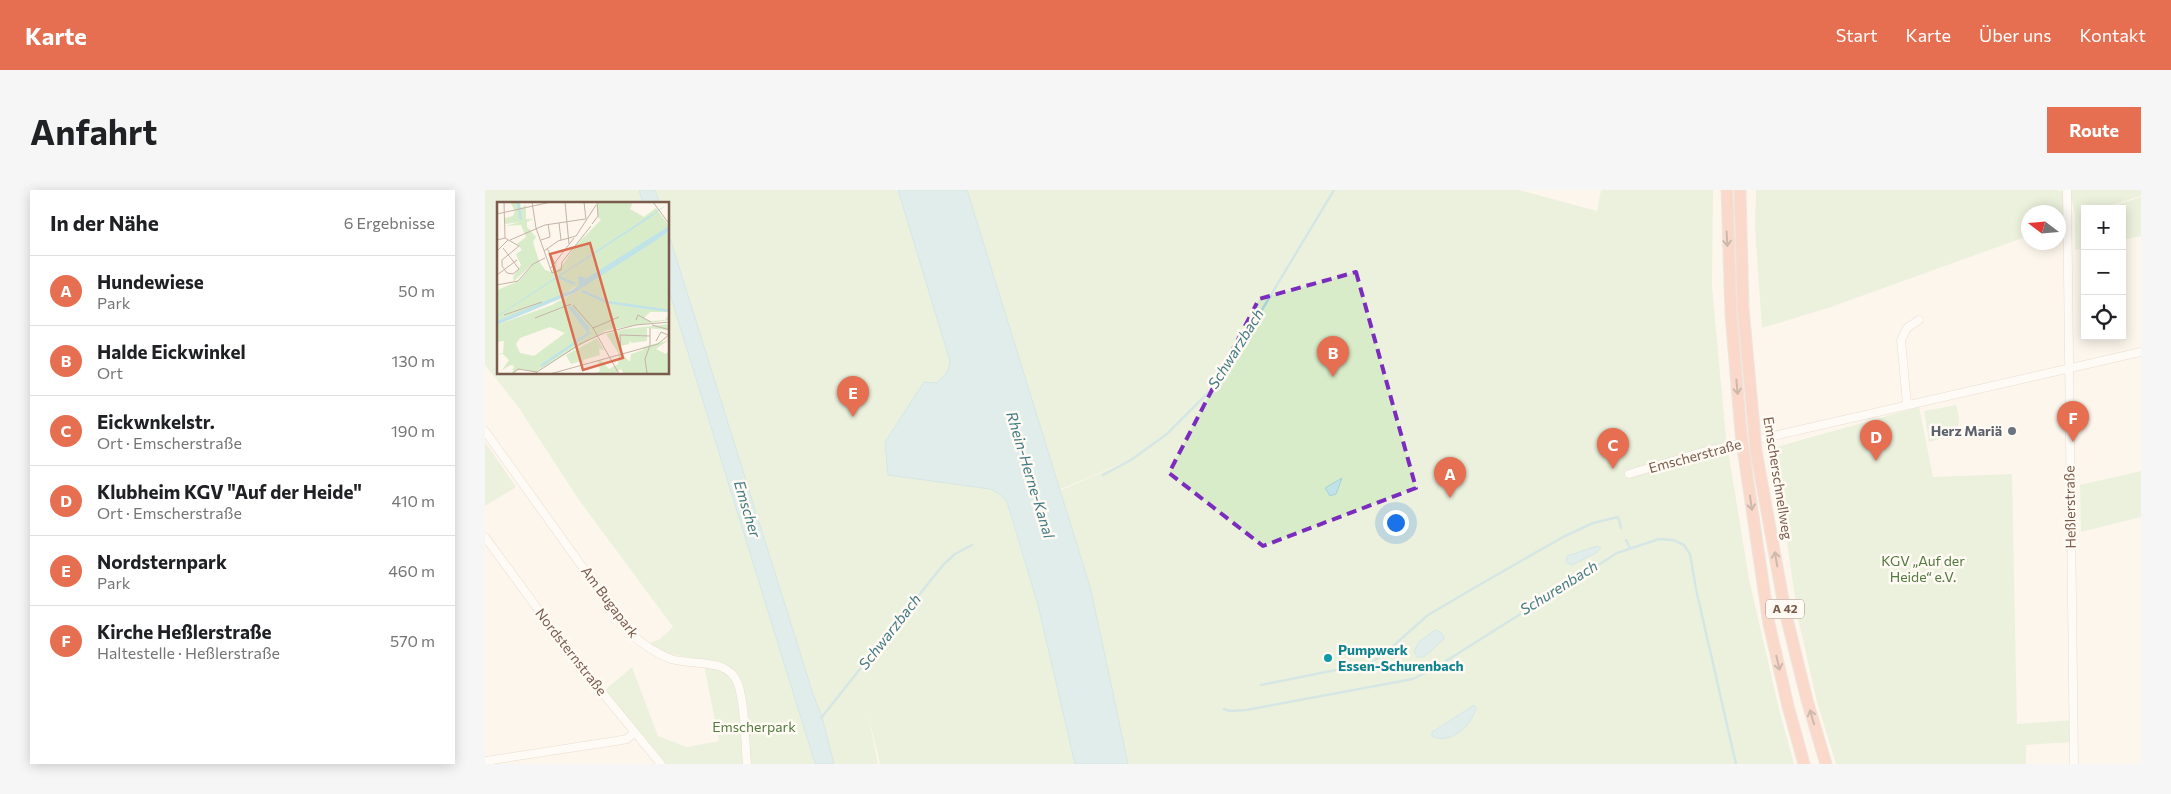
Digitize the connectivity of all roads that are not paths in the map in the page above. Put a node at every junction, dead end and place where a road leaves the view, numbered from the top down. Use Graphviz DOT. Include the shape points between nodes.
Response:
graph roads {
  1 [pos="1727,190"];
  2 [pos="1739,190"];
  3 [pos="2067,190"];
  4 [pos="1919,320"];
  5 [pos="2141,352"];
  6 [pos="2069,367"];
  7 [pos="1907,404"];
  8 [pos="485,430"];
  9 [pos="1629,474"];
  10 [pos="485,537"];
  11 [pos="634,733"];
  12 [pos="485,761"];
  13 [pos="661,764"];
  14 [pos="747,764"];
  15 [pos="1804,764"];
  16 [pos="1826,764"];
  17 [pos="2074,764"];
  1 -- 15 [label="highway, Emscherschnellweg / A 42, one-way, bridge" via="1731,314 1744,455 1769,624"];
  16 -- 2 [label="highway, Emscherschnellweg / A 42, one-way, bridge" via="1785,611 1757,451 1745,338"];
  3 -- 6 [label="street, Heßlerstraße"];
  4 -- 7 [label="street" via="1905,330 1901,340"];
  5 -- 6 [label="street, Emscherstraße"];
  6 -- 7 [label="street, Emscherstraße"];
  6 -- 17 [label="street, Heßlerstraße"];
  7 -- 9 [label="street, Emscherstraße" via="1699,453"];
  8 -- 14 [label="street, Am Bugapark" via="629,632 661,655 684,662 720,666 735,678 740,690"];
  10 -- 11 [label="street, Nordsternstraße" via="573,657"];
  11 -- 12 [label="street" via="627,739"];
  11 -- 13 [label="street, Nordsternstraße"];
}
